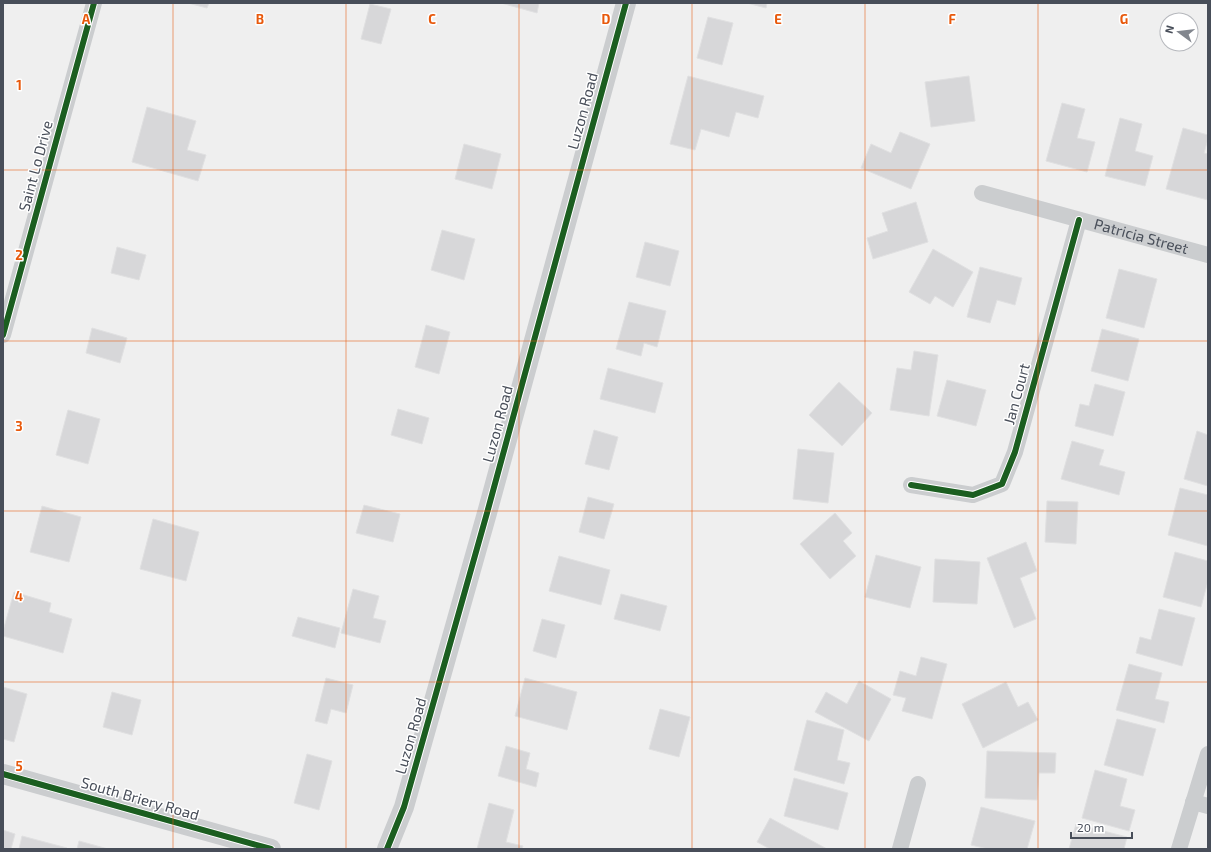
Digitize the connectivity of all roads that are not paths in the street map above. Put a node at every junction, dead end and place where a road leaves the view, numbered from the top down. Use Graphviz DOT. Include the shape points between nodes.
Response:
graph roads {
  1 [pos="94,3"];
  2 [pos="626,3"];
  3 [pos="982,193"];
  4 [pos="1079,220"];
  5 [pos="1208,256"];
  6 [pos="3,335"];
  7 [pos="911,485"];
  8 [pos="1208,754"];
  9 [pos="3,774"];
  10 [pos="918,784"];
  11 [pos="1200,804"];
  12 [pos="270,849"];
  13 [pos="387,849"];
  14 [pos="900,849"];
  15 [pos="1179,849"];
  1 -- 6 [label="street, Saint Lo Drive"];
  2 -- 13 [label="street, Luzon Road" via="415,769 404,807"];
  3 -- 4 [label="street, Patricia Street"];
  4 -- 5 [label="street, Patricia Street"];
  4 -- 7 [label="street, Jan Court" via="1014,452 1002,484 973,495"];
  8 -- 11 [label="street"];
  9 -- 12 [label="street, South Briery Road"];
  10 -- 14 [label="street"];
  11 -- 15 [label="street"];
}
